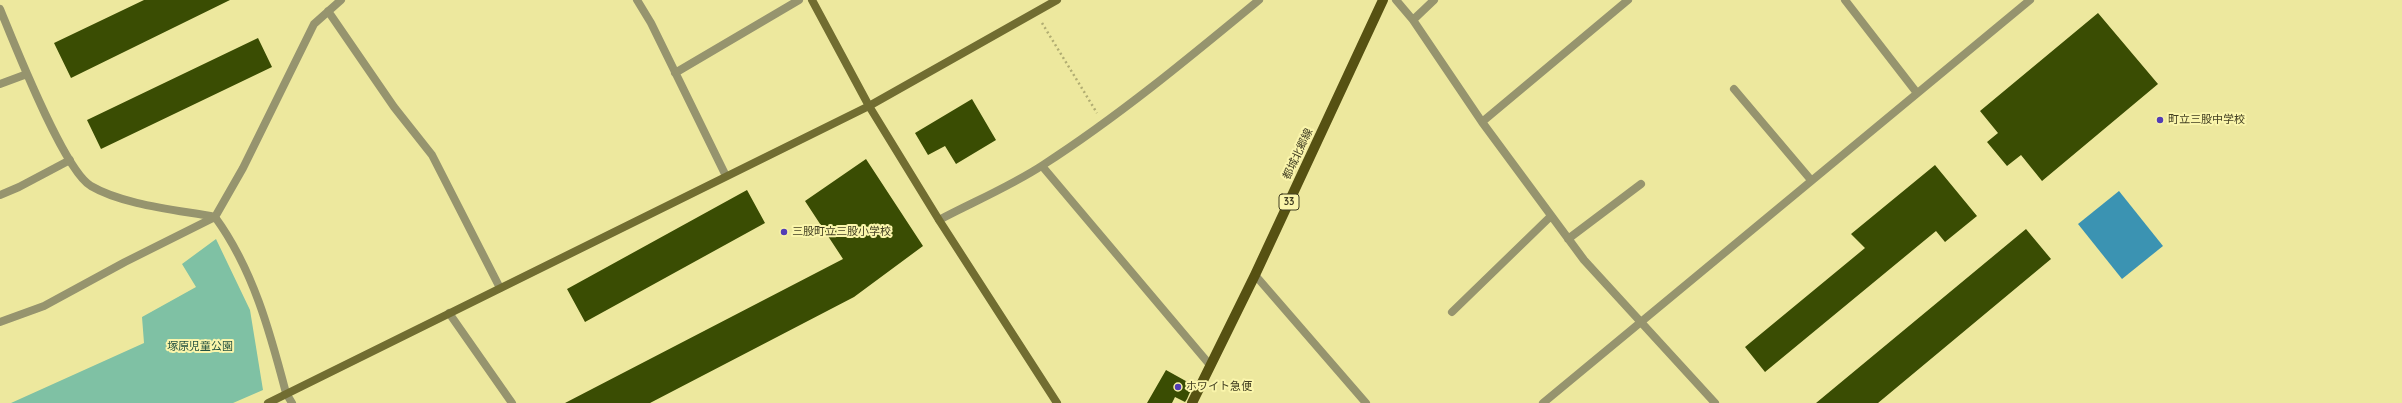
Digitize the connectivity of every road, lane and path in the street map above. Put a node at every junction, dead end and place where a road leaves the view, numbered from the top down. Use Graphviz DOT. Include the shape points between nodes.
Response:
graph roads {
  1 [pos="342,0"];
  2 [pos="637,0"];
  3 [pos="799,0"];
  4 [pos="812,0"];
  5 [pos="1056,0"];
  6 [pos="1260,0"];
  7 [pos="1383,0"];
  8 [pos="1396,0"];
  9 [pos="1434,0"];
  10 [pos="1628,0"];
  11 [pos="1845,0"];
  12 [pos="2030,0"];
  13 [pos="0,9"];
  14 [pos="328,11"];
  15 [pos="1036,12"];
  16 [pos="1413,20"];
  17 [pos="675,73"];
  18 [pos="27,74"];
  19 [pos="0,84"];
  20 [pos="1734,89"];
  21 [pos="1917,93"];
  22 [pos="869,106"];
  23 [pos="1482,122"];
  24 [pos="1103,123"];
  25 [pos="70,160"];
  26 [pos="1042,166"];
  27 [pos="726,176"];
  28 [pos="1811,180"];
  29 [pos="1641,184"];
  30 [pos="0,195"];
  31 [pos="1551,216"];
  32 [pos="215,217"];
  33 [pos="939,220"];
  34 [pos="1568,239"];
  35 [pos="1255,275"];
  36 [pos="500,288"];
  37 [pos="1452,312"];
  38 [pos="449,313"];
  39 [pos="0,322"];
  40 [pos="1640,322"];
  41 [pos="1210,365"];
  42 [pos="286,393"];
  43 [pos="268,403"];
  44 [pos="292,403"];
  45 [pos="512,403"];
  46 [pos="1057,403"];
  47 [pos="1192,403"];
  48 [pos="1366,403"];
  49 [pos="1543,403"];
  50 [pos="1715,403"];
  1 -- 14 [label="street"];
  2 -- 17 [label="street"];
  3 -- 17 [label="street"];
  4 -- 22 [label="street"];
  5 -- 15 [label="street"];
  6 -- 24 [label="street"];
  7 -- 35 [label="main road, 都城北郷線 / 33"];
  8 -- 16 [label="street"];
  9 -- 16 [label="street"];
  10 -- 23 [label="street"];
  11 -- 21 [label="street"];
  12 -- 21 [label="street"];
  13 -- 18 [label="street"];
  14 -- 32 [label="street" via="314,24 244,168"];
  14 -- 36 [label="street" via="394,107 432,155"];
  15 -- 22 [label="street"];
  15 -- 24 [label="path"];
  16 -- 23 [label="street"];
  17 -- 27 [label="street"];
  18 -- 19 [label="street"];
  18 -- 25 [label="street"];
  20 -- 28 [label="street"];
  21 -- 28 [label="street"];
  22 -- 27 [label="street"];
  22 -- 33 [label="street"];
  23 -- 31 [label="street"];
  24 -- 26 [label="street"];
  25 -- 30 [label="street" via="19,188"];
  25 -- 32 [label="street" via="90,186 111,196"];
  26 -- 33 [label="street"];
  26 -- 41 [label="street"];
  27 -- 36 [label="street"];
  28 -- 40 [label="street"];
  29 -- 34 [label="street"];
  31 -- 34 [label="street"];
  31 -- 37 [label="street"];
  32 -- 39 [label="street" via="124,262 44,306"];
  32 -- 42 [label="street" via="240,259 267,320"];
  33 -- 46 [label="street"];
  34 -- 40 [label="street"];
  35 -- 41 [label="main road, 都城北郷線 / 33"];
  35 -- 48 [label="street"];
  36 -- 38 [label="street"];
  38 -- 42 [label="street"];
  38 -- 45 [label="street"];
  40 -- 49 [label="street"];
  40 -- 50 [label="street"];
  41 -- 47 [label="main road, 都城北郷線 / 33"];
  42 -- 43 [label="street"];
  42 -- 44 [label="street"];
}
